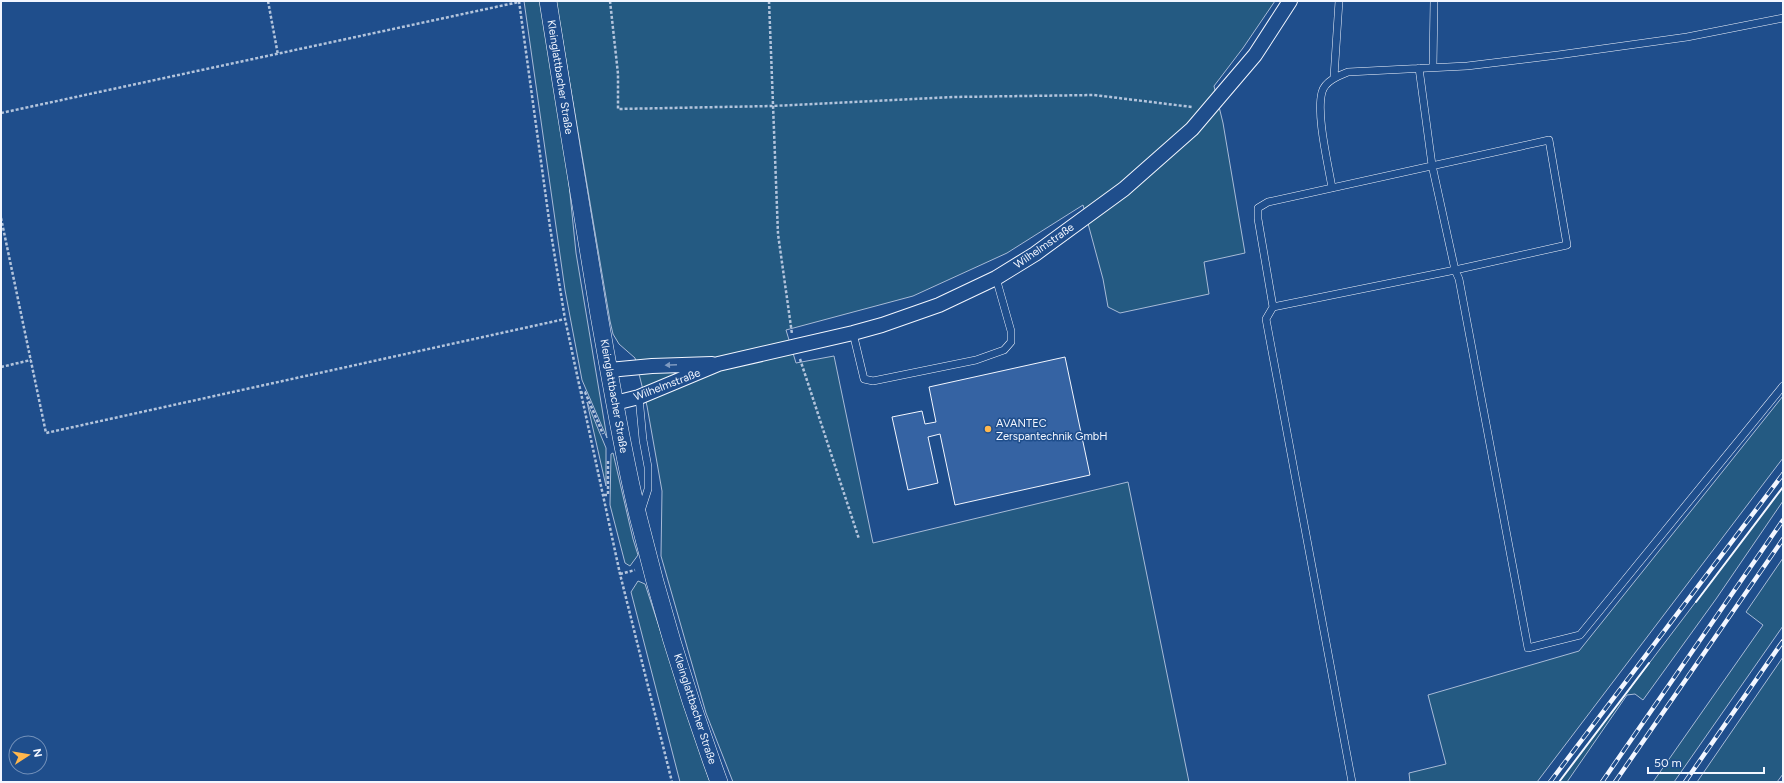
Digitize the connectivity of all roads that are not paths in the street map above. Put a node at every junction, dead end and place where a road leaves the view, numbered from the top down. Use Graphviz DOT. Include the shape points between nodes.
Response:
graph roads {
  1 [pos="548,1"];
  2 [pos="1290,1"];
  3 [pos="1338,1"];
  4 [pos="1434,1"];
  5 [pos="1783,18"];
  6 [pos="1433,67"];
  7 [pos="1419,68"];
  8 [pos="1334,77"];
  9 [pos="1432,165"];
  10 [pos="1332,188"];
  11 [pos="1455,270"];
  12 [pos="996,278"];
  13 [pos="1273,306"];
  14 [pos="853,333"];
  15 [pos="718,364"];
  16 [pos="609,370"];
  17 [pos="1783,386"];
  18 [pos="640,397"];
  19 [pos="615,403"];
  20 [pos="638,517"];
  21 [pos="719,782"];
  22 [pos="1352,782"];
  1 -- 16 [label="street, Kleinglattbacher Straße"];
  2 -- 12 [label="street, Wilhelmstraße" via="1255,55 1192,129 1124,189 1035,254"];
  3 -- 8 [label="lane"];
  4 -- 6 [label="lane"];
  5 -- 6 [label="lane" via="1687,37 1474,65"];
  6 -- 7 [label="lane"];
  7 -- 8 [label="lane" via="1348,72"];
  7 -- 9 [label="lane"];
  8 -- 10 [label="lane" via="1322,91 1321,113"];
  9 -- 10 [label="lane"];
  9 -- 11 [label="lane"];
  9 -- 11 [label="lane" via="1548,140 1567,245"];
  10 -- 13 [label="lane" via="1268,202 1258,208"];
  11 -- 13 [label="lane"];
  11 -- 17 [label="lane" via="1459,279 1528,648 1580,635"];
  12 -- 14 [label="street, Wilhelmstraße" via="939,305"];
  12 -- 14 [label="lane" via="1011,331 1011,342 1004,350 976,360 873,381 864,379"];
  13 -- 22 [label="lane" via="1266,319"];
  14 -- 15 [label="street, Wilhelmstraße"];
  15 -- 16 [label="street, Wilhelmstraße, one-way"];
  15 -- 18 [label="street, Wilhelmstraße"];
  16 -- 19 [label="street, Kleinglattbacher Straße"];
  18 -- 19 [label="street, Wilhelmstraße"];
  18 -- 20 [label="lane" via="648,489"];
  19 -- 20 [label="street, Kleinglattbacher Straße"];
  20 -- 21 [label="street, Kleinglattbacher Straße" via="694,716"];
}
